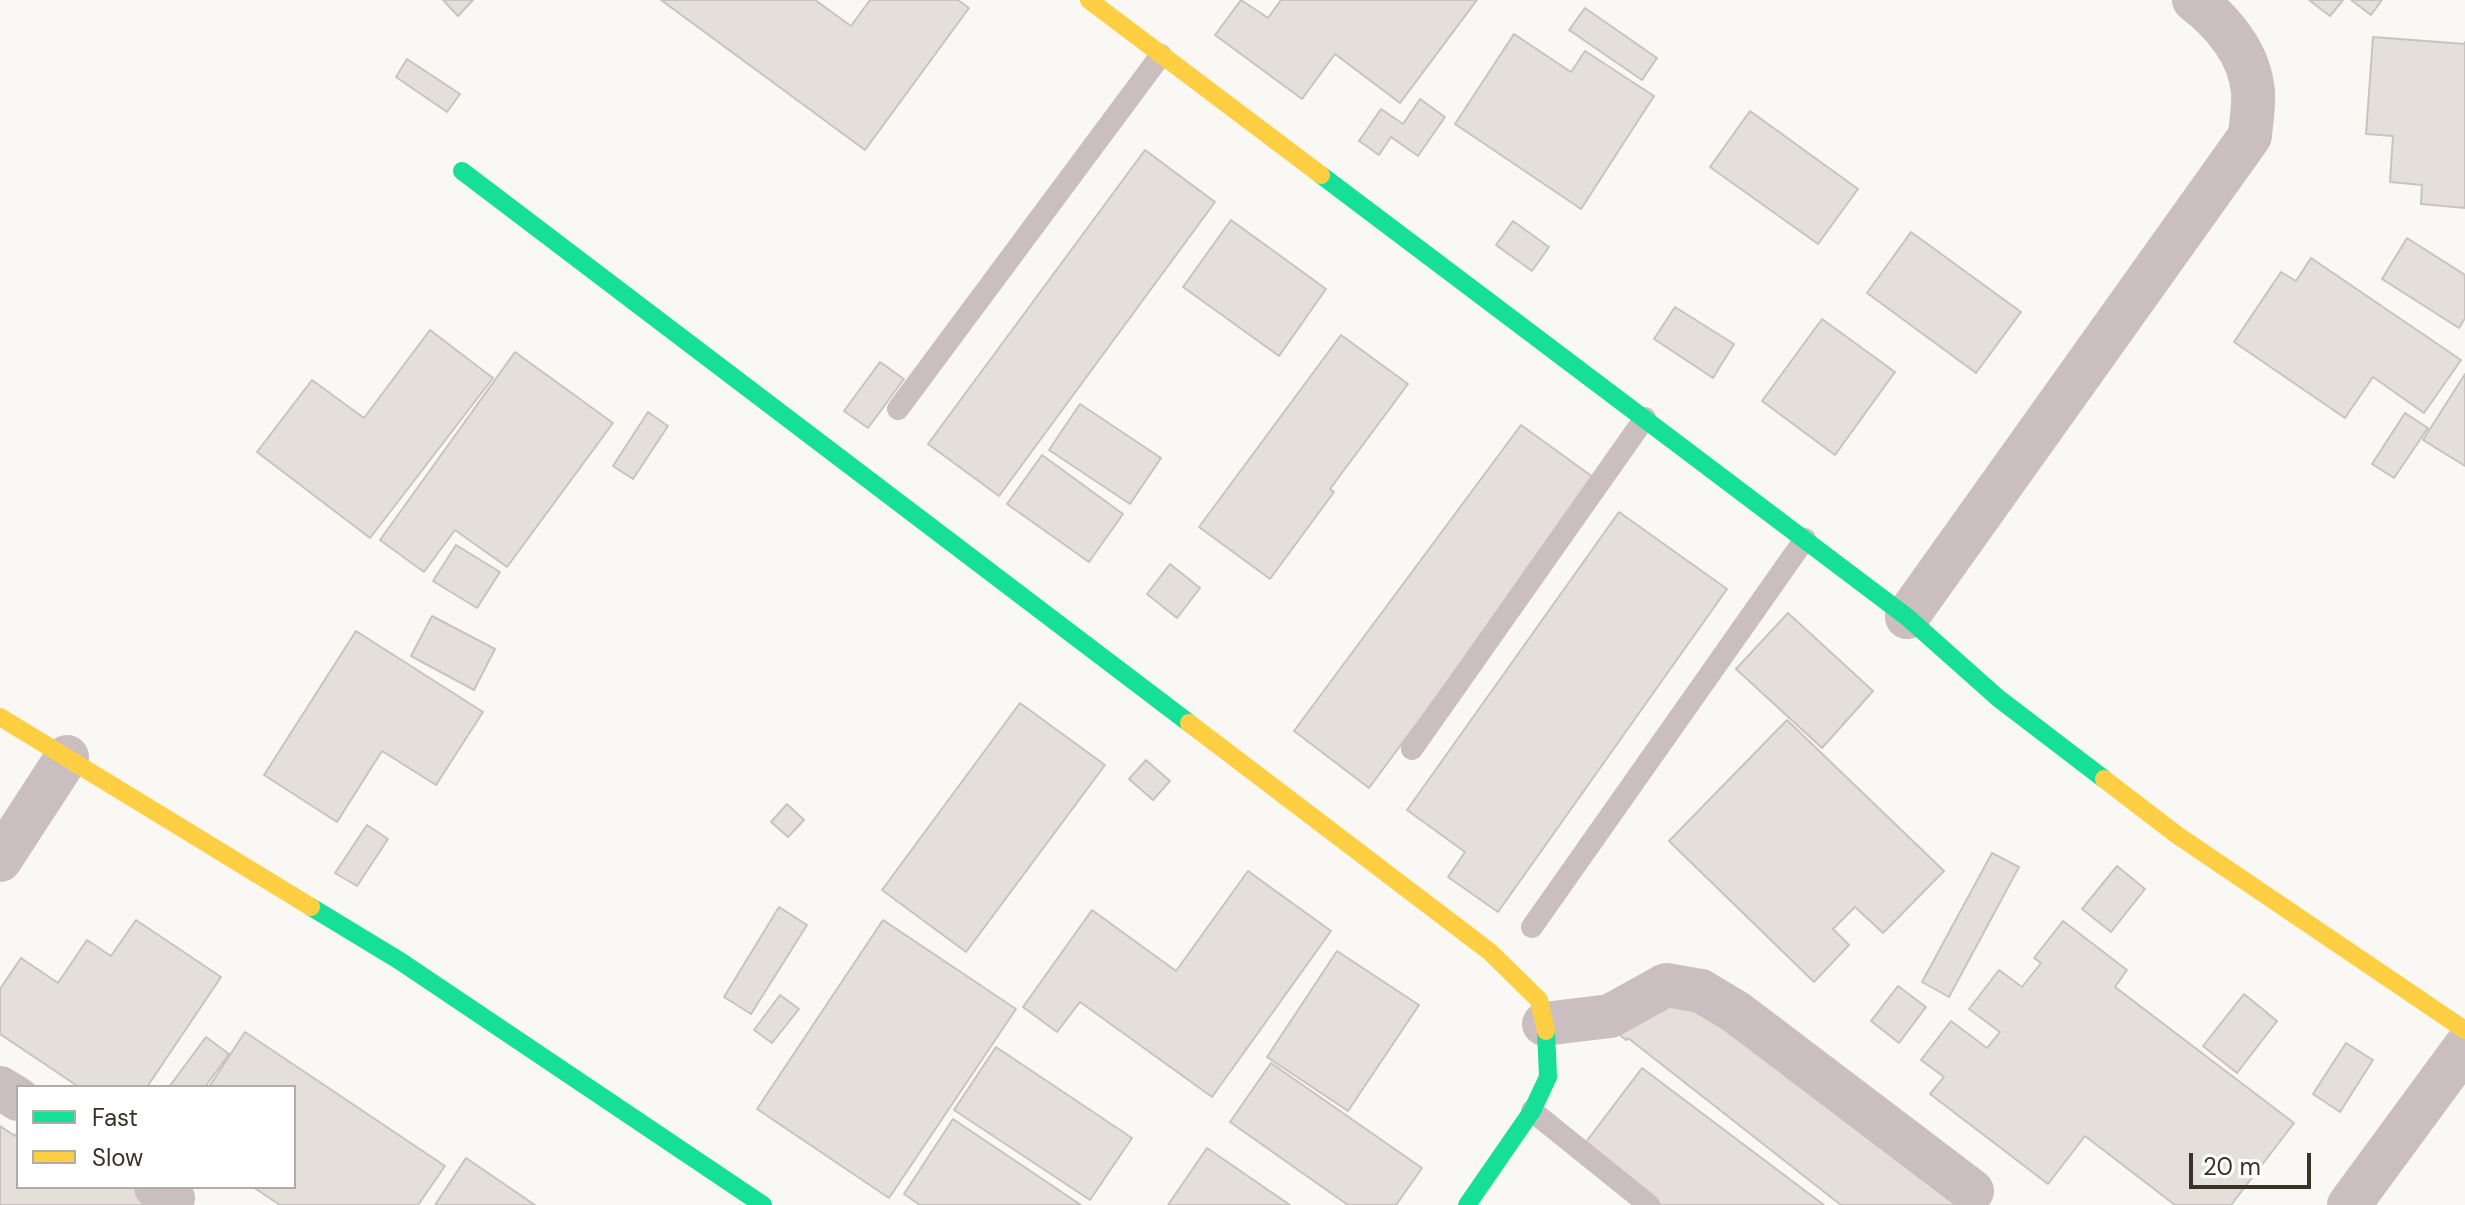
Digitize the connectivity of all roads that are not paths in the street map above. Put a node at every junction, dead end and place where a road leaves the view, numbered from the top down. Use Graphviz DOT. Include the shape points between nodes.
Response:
graph roads {
  1 [pos="1089,0"];
  2 [pos="2194,0"];
  3 [pos="1161,55"];
  4 [pos="462,171"];
  5 [pos="898,409"];
  6 [pos="1645,418"];
  7 [pos="1805,539"];
  8 [pos="1907,617"];
  9 [pos="0,717"];
  10 [pos="1412,749"];
  11 [pos="67,757"];
  12 [pos="0,860"];
  13 [pos="1532,927"];
  14 [pos="1544,1024"];
  15 [pos="2465,1030"];
  16 [pos="2465,1047"];
  17 [pos="1532,1111"];
  18 [pos="1972,1191"];
  19 [pos="718,1193"];
  20 [pos="763,1205"];
  21 [pos="1467,1205"];
  22 [pos="1649,1205"];
  23 [pos="2349,1205"];
  1 -- 3 [label="street"];
  2 -- 8 [label="street" via="2214,15 2242,53 2253,91 2250,136"];
  3 -- 5 [label="lane"];
  3 -- 6 [label="street"];
  4 -- 14 [label="street" via="1490,952 1539,1000"];
  6 -- 7 [label="street"];
  6 -- 10 [label="lane"];
  7 -- 8 [label="street"];
  7 -- 13 [label="lane"];
  8 -- 15 [label="street" via="1998,698 2177,835"];
  9 -- 11 [label="street"];
  11 -- 12 [label="street"];
  11 -- 19 [label="street" via="400,961"];
  14 -- 17 [label="street" via="1548,1077"];
  14 -- 18 [label="street" via="1610,1016 1666,985 1701,991"];
  16 -- 23 [label="street"];
  17 -- 21 [label="street"];
  17 -- 22 [label="lane"];
  19 -- 20 [label="street"];
}
